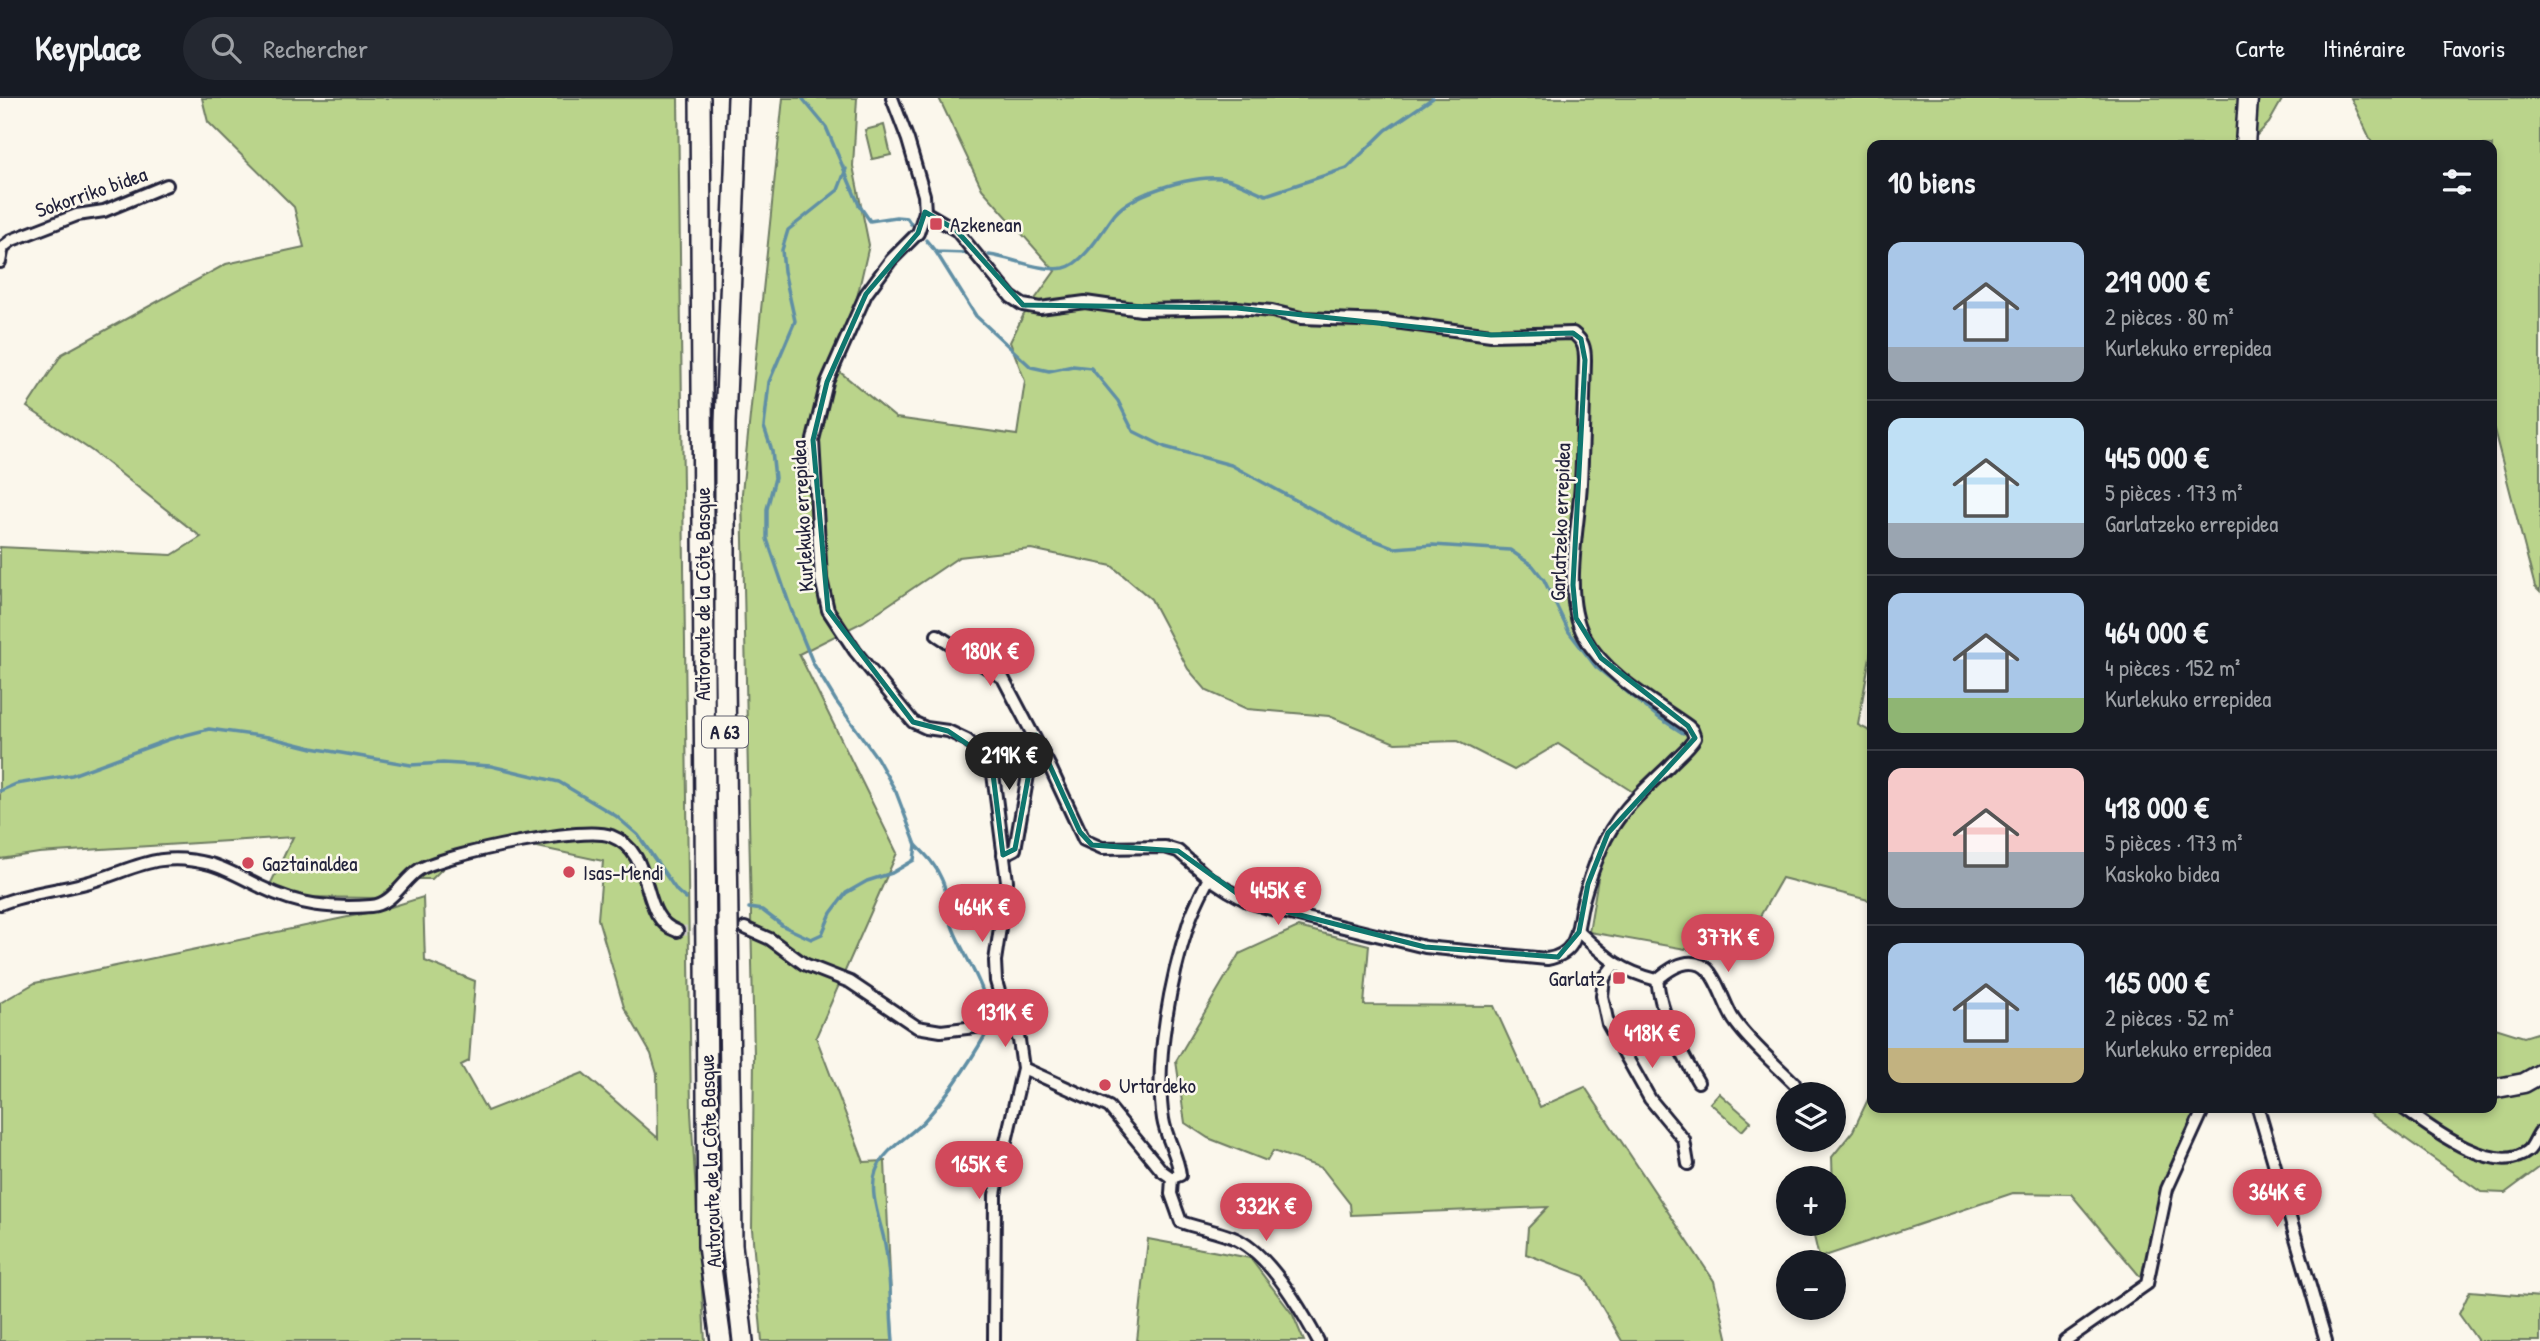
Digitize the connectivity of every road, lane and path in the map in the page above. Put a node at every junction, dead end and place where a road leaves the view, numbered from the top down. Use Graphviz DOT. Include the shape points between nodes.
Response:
graph roads {
  1 [pos="700,98"];
  2 [pos="738,98"];
  3 [pos="892,98"];
  4 [pos="2248,98"];
  5 [pos="2245,140"];
  6 [pos="167,185"];
  7 [pos="925,212"];
  8 [pos="0,262"];
  9 [pos="937,635"];
  10 [pos="1038,747"];
  11 [pos="1003,855"];
  12 [pos="1209,878"];
  13 [pos="0,904"];
  14 [pos="745,928"];
  15 [pos="677,931"];
  16 [pos="1579,932"];
  17 [pos="1615,965"];
  18 [pos="1657,981"];
  19 [pos="1010,1023"];
  20 [pos="1023,1068"];
  21 [pos="2540,1074"];
  22 [pos="1698,1082"];
  23 [pos="1793,1082"];
  24 [pos="2497,1088"];
  25 [pos="2202,1113"];
  26 [pos="2259,1113"];
  27 [pos="2410,1113"];
  28 [pos="2540,1132"];
  29 [pos="1688,1164"];
  30 [pos="1172,1178"];
  31 [pos="721,1341"];
  32 [pos="743,1341"];
  33 [pos="994,1341"];
  34 [pos="1318,1341"];
  35 [pos="2065,1341"];
  36 [pos="2326,1341"];
  1 -- 31 [label="highway, Autoroute de la Côte Basque / A 63" via="708,1246"];
  2 -- 32 [label="highway, Autoroute de la Côte Basque / A 63" via="725,423 724,652 732,1245"];
  3 -- 7 [label="street" via="925,195"];
  4 -- 5 [label="main road"];
  6 -- 8 [label="street, Sokorriko bidea" via="12,240 4,247"];
  7 -- 11 [label="street, Kurlekuko errepidea" via="918,233 866,293 827,382 813,439 821,579 828,610 912,722 948,731 982,754 993,774"];
  7 -- 16 [label="street, Garlatzeko errepidea" via="956,230 1011,297 1023,305 1040,308 1085,302 1141,310 1237,308 1491,335 1573,333 1581,339 1585,360 1573,585 1576,618 1601,658 1688,726 1695,738 1633,801 1608,834 1588,884"];
  9 -- 10 [label="street" via="1003,678"];
  10 -- 11 [label="street" via="1015,849"];
  10 -- 12 [label="street" via="1084,840 1102,848 1165,847 1178,851"];
  11 -- 19 [label="street, Kurlekuko errepidea" via="1006,899 995,961 999,995"];
  12 -- 16 [label="street" via="1249,902 1274,910 1425,947 1546,959 1558,957"];
  12 -- 30 [label="street" via="1190,921 1171,991 1160,1074 1163,1117 1180,1175"];
  13 -- 15 [label="street" via="30,893 83,884 136,864 175,859 212,864 305,905 370,906 388,900 407,879 433,864 528,841 598,833 611,836 634,853 656,911 663,923"];
  14 -- 19 [label="street" via="770,939 804,964 850,982 917,1027 941,1031"];
  16 -- 17 [label="street"];
  17 -- 18 [label="street"];
  17 -- 29 [label="street" via="1604,978 1602,996 1608,1024 1650,1099 1684,1140"];
  18 -- 22 [label="street" via="1674,1041"];
  18 -- 23 [label="street" via="1670,969 1686,964 1698,963 1708,969 1733,1020"];
  19 -- 20 [label="street, Kurlekuko errepidea" via="1022,1049"];
  20 -- 30 [label="street" via="1109,1107"];
  20 -- 33 [label="street, Kurlekuko errepidea" via="995,1195"];
  21 -- 24 [label="main road" via="2524,1083"];
  25 -- 35 [label="street" via="2167,1189 2147,1284"];
  26 -- 36 [label="street"];
  27 -- 28 [label="street" via="2444,1138 2505,1159 2527,1151"];
  30 -- 34 [label="street" via="1171,1194 1181,1222 1238,1240 1267,1264"];
}
